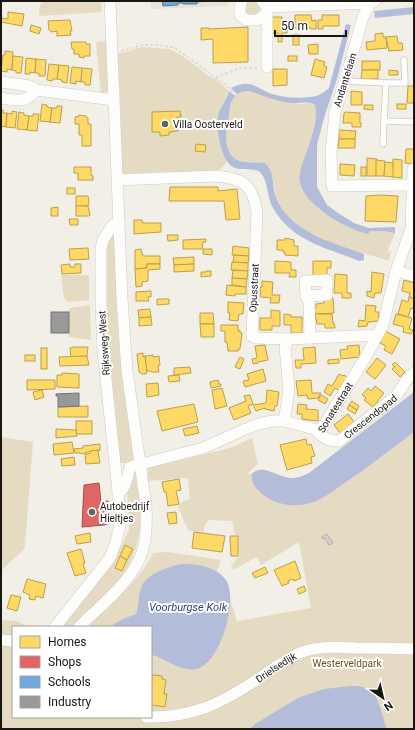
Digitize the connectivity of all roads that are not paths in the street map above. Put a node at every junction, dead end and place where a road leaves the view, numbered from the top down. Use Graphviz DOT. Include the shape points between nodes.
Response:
graph roads {
  1 [pos="110,1"];
  2 [pos="242,1"];
  3 [pos="372,2"];
  4 [pos="265,7"];
  5 [pos="404,60"];
  6 [pos="267,67"];
  7 [pos="344,81"];
  8 [pos="1,82"];
  9 [pos="386,83"];
  10 [pos="36,90"];
  11 [pos="1,98"];
  12 [pos="114,100"];
  13 [pos="384,121"];
  14 [pos="414,122"];
  15 [pos="383,144"];
  16 [pos="413,169"];
  17 [pos="117,180"];
  18 [pos="412,185"];
  19 [pos="119,222"];
  20 [pos="413,229"];
  21 [pos="396,271"];
  22 [pos="414,276"];
  23 [pos="306,296"];
  24 [pos="378,335"];
  25 [pos="310,338"];
  26 [pos="288,339"];
  27 [pos="414,373"];
  28 [pos="284,421"];
  29 [pos="320,433"];
  30 [pos="135,466"];
  31 [pos="116,469"];
  32 [pos="118,493"];
  33 [pos="56,626"];
  34 [pos="79,626"];
  35 [pos="1,640"];
  36 [pos="12,641"];
  37 [pos="414,649"];
  38 [pos="152,717"];
  1 -- 12 [label="street, Rijksweg-West"];
  2 -- 4 [label="street" via="240,15 246,20 257,20"];
  3 -- 4 [label="street"];
  3 -- 7 [label="street, Andantelaan" via="363,17"];
  4 -- 6 [label="street"];
  5 -- 9 [label="lane" via="405,83"];
  7 -- 9 [label="lane"];
  7 -- 18 [label="street, Andantelaan" via="335,112 332,186"];
  8 -- 10 [label="street" via="30,86"];
  9 -- 13 [label="lane"];
  10 -- 11 [label="street" via="32,96 24,100"];
  10 -- 12 [label="street"];
  12 -- 17 [label="street, Rijksweg-West"];
  13 -- 14 [label="lane"];
  13 -- 15 [label="lane"];
  16 -- 18 [label="street, Sonatestraat"];
  17 -- 19 [label="street, Rijksweg-West"];
  17 -- 26 [label="street, Opusstraat" via="215,176 239,180 247,186 254,195 257,212 252,336"];
  18 -- 20 [label="street, Sonatestraat"];
  19 -- 30 [label="street, Rijksweg-West" via="122,299"];
  19 -- 31 [label="street, Rijksweg-West" via="112,226 103,240 101,249 103,351"];
  20 -- 21 [label="street, Sonatestraat"];
  21 -- 22 [label="street"];
  21 -- 24 [label="street, Sonatestraat" via="383,325"];
  23 -- 25 [label="street" via="309,302"];
  24 -- 25 [label="street"];
  24 -- 29 [label="street, Sonatestraat"];
  25 -- 26 [label="street"];
  26 -- 28 [label="street" via="285,347 290,391"];
  27 -- 29 [label="street, Crescendopad" via="396,396 339,441 323,438"];
  28 -- 29 [label="street, Sonatestraat"];
  28 -- 30 [label="street, Sonatestraat" via="262,423 204,448"];
  30 -- 31 [label="street"];
  30 -- 32 [label="street, Rijksweg-West" via="125,487"];
  30 -- 34 [label="street, Rijksweg-West" via="146,506 147,520 140,558 127,579"];
  31 -- 32 [label="street, Rijksweg-West"];
  32 -- 33 [label="street, Rijksweg-West" via="121,520 110,558"];
  35 -- 36 [label="street"];
  37 -- 38 [label="street, Drielsedijk" via="330,647 304,651 217,704 196,712"];
}
